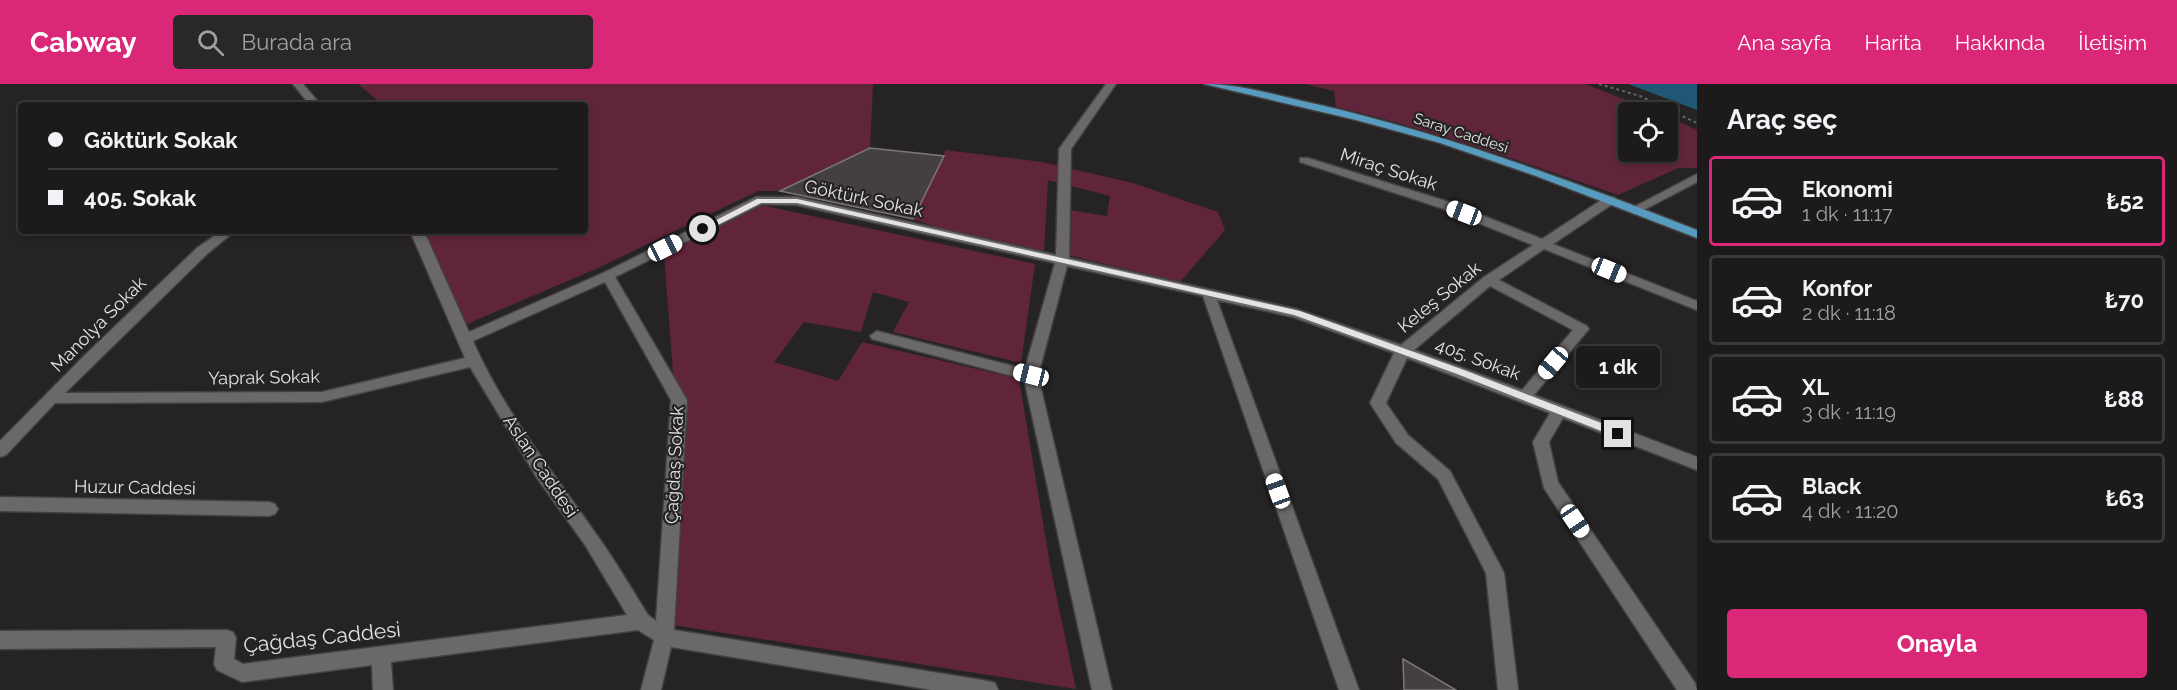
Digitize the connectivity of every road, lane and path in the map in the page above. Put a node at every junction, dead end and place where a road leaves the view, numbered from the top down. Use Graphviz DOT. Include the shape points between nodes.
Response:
graph roads {
  1 [pos="298,84"];
  2 [pos="1111,84"];
  3 [pos="1209,84"];
  4 [pos="1599,84"];
  5 [pos="313,102"];
  6 [pos="1697,123"];
  7 [pos="1304,160"];
  8 [pos="1697,177"];
  9 [pos="1610,200"];
  10 [pos="1634,210"];
  11 [pos="225,234"];
  12 [pos="418,234"];
  13 [pos="1697,234"];
  14 [pos="1542,243"];
  15 [pos="1062,261"];
  16 [pos="608,276"];
  17 [pos="1489,280"];
  18 [pos="1208,292"];
  19 [pos="1697,306"];
  20 [pos="877,336"];
  21 [pos="465,339"];
  22 [pos="1402,352"];
  23 [pos="474,361"];
  24 [pos="1031,375"];
  25 [pos="1524,397"];
  26 [pos="52,398"];
  27 [pos="1559,411"];
  28 [pos="0,451"];
  29 [pos="1697,464"];
  30 [pos="0,504"];
  31 [pos="269,509"];
  32 [pos="641,621"];
  33 [pos="664,637"];
  34 [pos="0,640"];
  35 [pos="381,656"];
  36 [pos="382,690"];
  37 [pos="651,690"];
  38 [pos="988,690"];
  39 [pos="1102,690"];
  40 [pos="1349,690"];
  41 [pos="1508,690"];
  42 [pos="1688,690"];
  1 -- 5 [label="street"];
  2 -- 15 [label="street" via="1065,149"];
  3 -- 9 [label="main road, Saray Caddesi" via="1445,141"];
  4 -- 6 [label="path" via="1640,96"];
  7 -- 14 [label="street, Miraç Sokak" via="1445,205"];
  8 -- 10 [label="street"];
  9 -- 10 [label="main road, Saray Caddesi"];
  9 -- 14 [label="street, Keleş Sokak"];
  10 -- 13 [label="main road, Saray Caddesi"];
  11 -- 26 [label="street, Manolya Sokak" via="90,357"];
  12 -- 21 [label="street, Aslan Caddesi"];
  14 -- 17 [label="street, Keleş Sokak"];
  14 -- 19 [label="street, Miraç Sokak"];
  15 -- 16 [label="street, Göktürk Sokak" via="797,201 760,200"];
  15 -- 18 [label="street, Göktürk Sokak"];
  15 -- 24 [label="street"];
  16 -- 21 [label="street, Göktürk Sokak"];
  16 -- 33 [label="street, Çağdaş Sokak" via="678,400"];
  17 -- 22 [label="street, Keleş Sokak"];
  17 -- 25 [label="street" via="1582,329"];
  18 -- 22 [label="street, 405. Sokak" via="1296,313"];
  18 -- 40 [label="street"];
  20 -- 24 [label="street"];
  21 -- 23 [label="street, Aslan Caddesi"];
  22 -- 25 [label="street, 405. Sokak"];
  22 -- 41 [label="street, Keleş Sokak" via="1378,403 1402,439 1444,475 1495,573"];
  23 -- 26 [label="street, Yaprak Sokak" via="322,397"];
  23 -- 32 [label="street, Aslan Caddesi" via="543,474 591,540"];
  24 -- 39 [label="street"];
  25 -- 27 [label="street, 405. Sokak"];
  26 -- 28 [label="street, Manolya Sokak"];
  27 -- 29 [label="street, 405. Sokak"];
  27 -- 42 [label="street" via="1541,442 1550,483"];
  30 -- 31 [label="street, Huzur Caddesi"];
  32 -- 33 [label="street, Aslan Caddesi"];
  32 -- 35 [label="street, Çağdaş Caddesi"];
  33 -- 37 [label="street"];
  33 -- 38 [label="street"];
  34 -- 35 [label="street, Çağdaş Caddesi" via="226,638 224,664 242,673"];
  35 -- 36 [label="street"];
}
